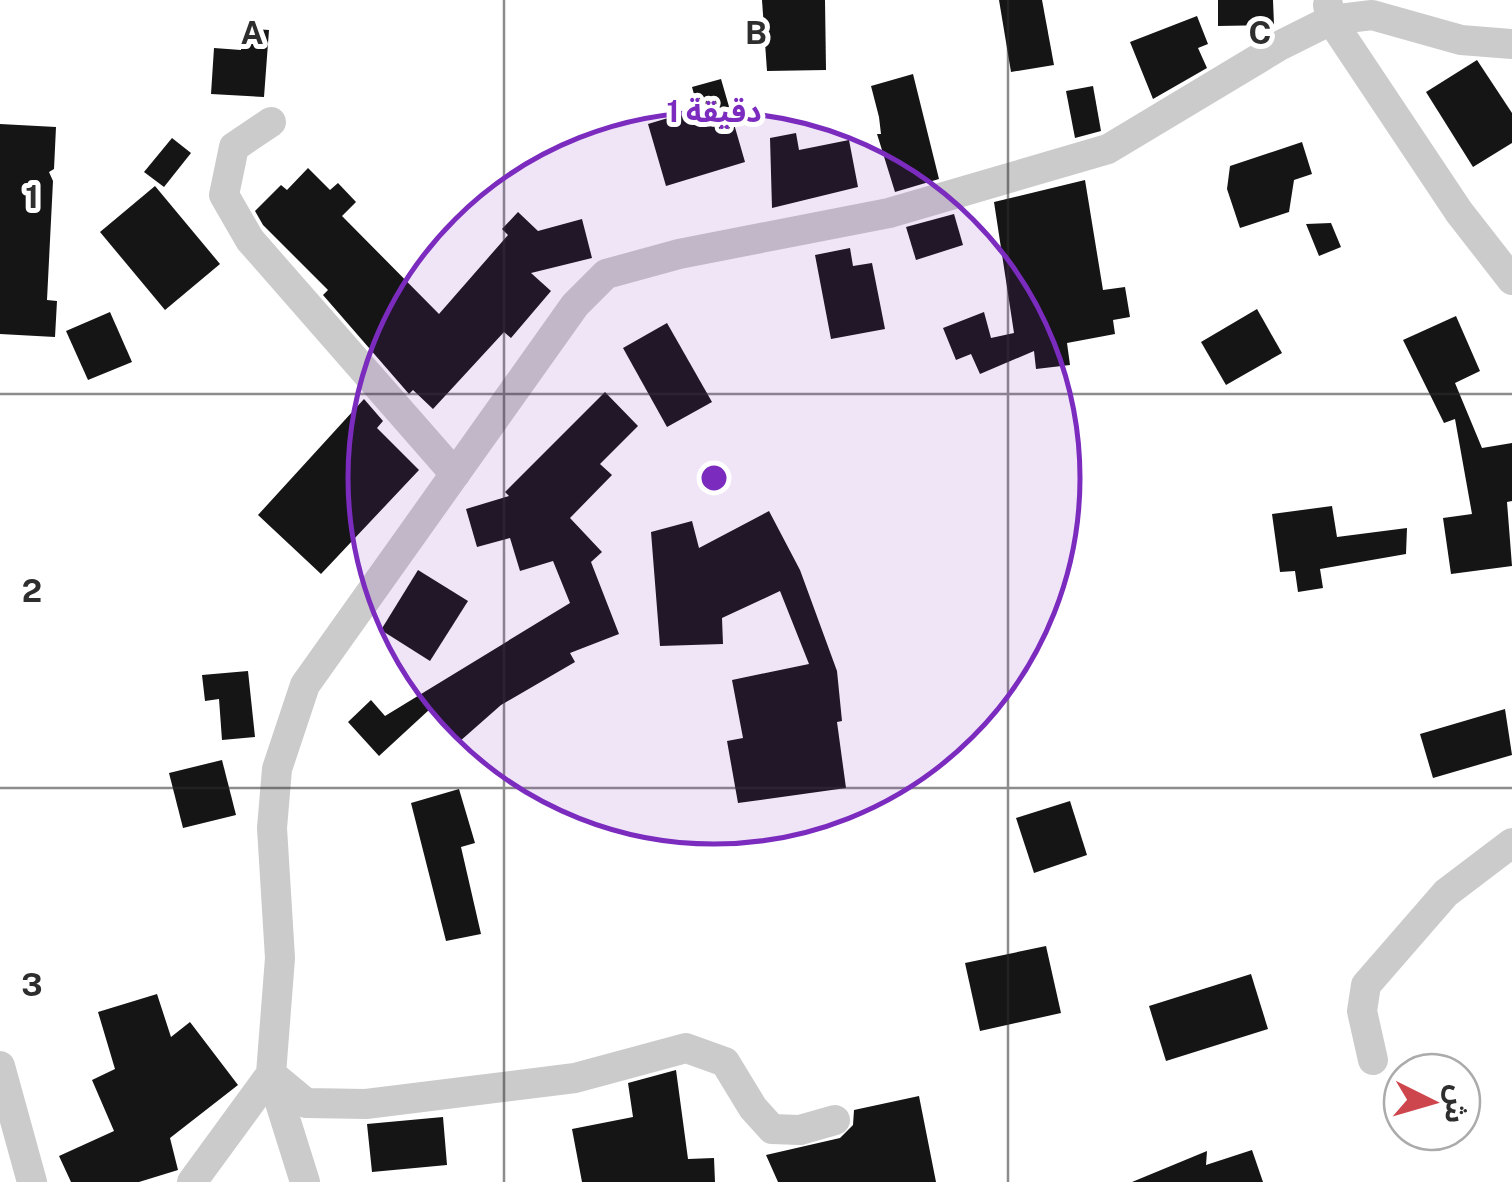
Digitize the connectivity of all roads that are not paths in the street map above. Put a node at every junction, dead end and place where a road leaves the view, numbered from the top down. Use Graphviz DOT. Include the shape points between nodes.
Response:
graph roads {
  1 [pos="1329,10"];
  2 [pos="1512,44"];
  3 [pos="271,122"];
  4 [pos="1512,280"];
  5 [pos="456,474"];
  6 [pos="1512,843"];
  7 [pos="1372,1060"];
  8 [pos="0,1066"];
  9 [pos="271,1074"];
  10 [pos="835,1120"];
  11 [pos="32,1182"];
  12 [pos="192,1182"];
  13 [pos="305,1182"];
  1 -- 2 [label="street" via="1461,40"];
  1 -- 4 [label="street" via="1459,212"];
  1 -- 5 [label="street" via="1108,149 889,212 606,274 575,305"];
  3 -- 5 [label="street" via="234,147 224,195 250,240"];
  5 -- 9 [label="street" via="305,685 277,769 272,828 280,958"];
  6 -- 7 [label="street" via="1446,893 1366,985 1362,1011"];
  8 -- 11 [label="street"];
  9 -- 10 [label="street" via="306,1103 366,1104 575,1078 686,1048 726,1062 772,1128 800,1130"];
  9 -- 12 [label="street"];
  9 -- 13 [label="street"];
}
